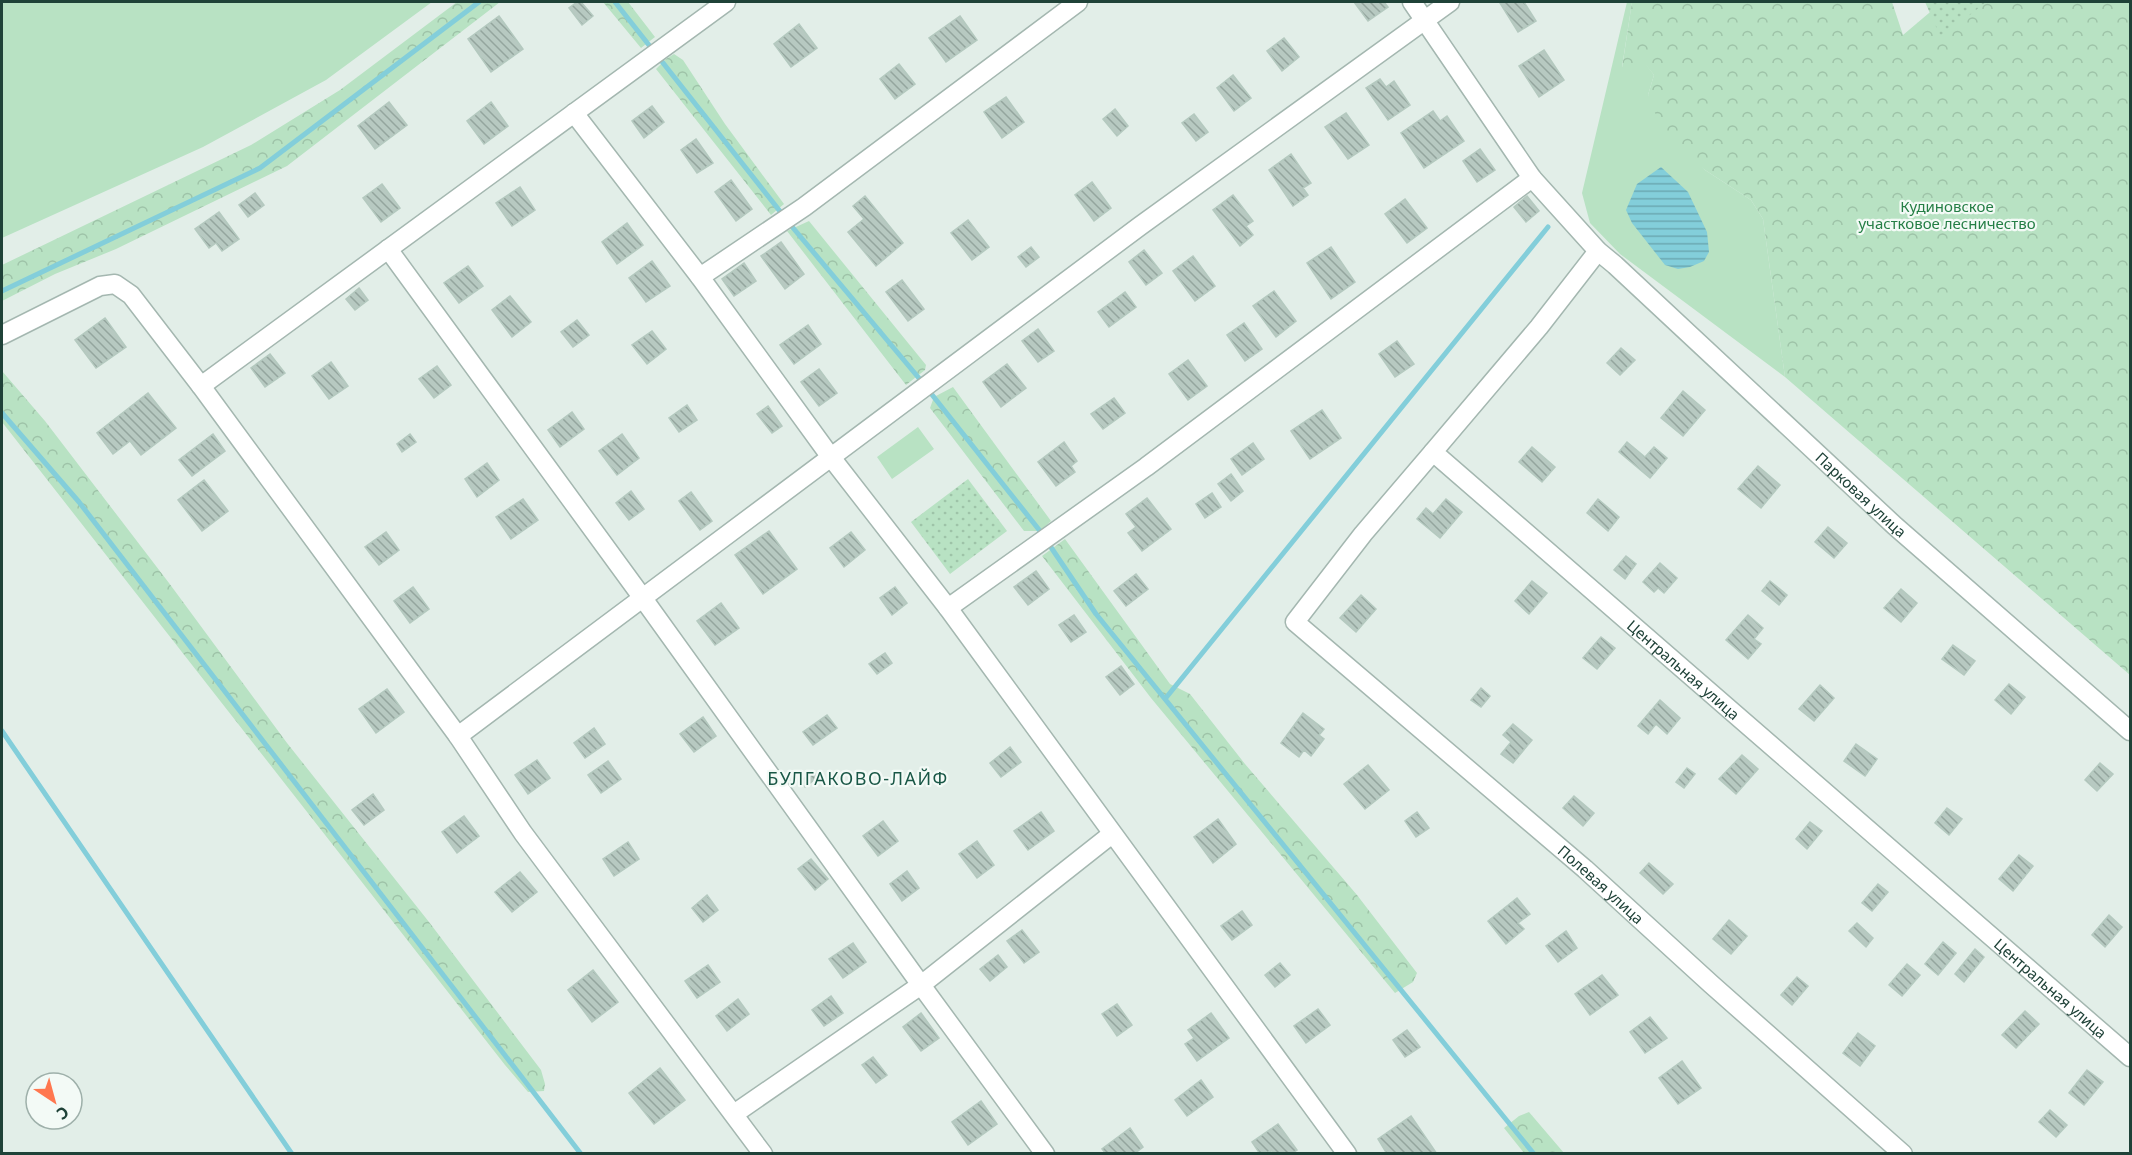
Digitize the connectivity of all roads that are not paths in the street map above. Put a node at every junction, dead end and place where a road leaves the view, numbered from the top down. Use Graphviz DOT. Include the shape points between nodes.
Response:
graph roads {
  1 [pos="726,2"];
  2 [pos="1078,2"];
  3 [pos="1412,2"];
  4 [pos="1450,2"];
  5 [pos="1425,20"];
  6 [pos="574,113"];
  7 [pos="1533,178"];
  8 [pos="388,249"];
  9 [pos="1598,251"];
  10 [pos="700,277"];
  11 [pos="2,335"];
  12 [pos="201,386"];
  13 [pos="1433,452"];
  14 [pos="830,456"];
  15 [pos="642,597"];
  16 [pos="948,608"];
  17 [pos="2130,731"];
  18 [pos="458,736"];
  19 [pos="1112,834"];
  20 [pos="921,985"];
  21 [pos="2130,1057"];
  22 [pos="734,1114"];
  23 [pos="763,1154"];
  24 [pos="1045,1154"];
  25 [pos="1347,1154"];
  26 [pos="1903,1154"];
  1 -- 6 [label="street"];
  2 -- 10 [label="street" via="804,207"];
  3 -- 5 [label="street, Парковая улица"];
  4 -- 5 [label="street"];
  5 -- 7 [label="street, Парковая улица"];
  5 -- 14 [label="street"];
  6 -- 8 [label="street"];
  6 -- 10 [label="street"];
  7 -- 9 [label="street, Парковая улица"];
  7 -- 16 [label="street" via="1146,467"];
  8 -- 12 [label="street"];
  8 -- 15 [label="street"];
  9 -- 13 [label="street"];
  9 -- 17 [label="street, Парковая улица" via="1895,526"];
  10 -- 14 [label="street"];
  11 -- 12 [label="street" via="100,286 115,284 131,295"];
  12 -- 18 [label="street"];
  13 -- 21 [label="street, Центральная улица"];
  13 -- 26 [label="street, Полевая улица" via="1295,621 1585,869"];
  14 -- 15 [label="street"];
  14 -- 16 [label="street"];
  15 -- 18 [label="street"];
  15 -- 20 [label="street"];
  16 -- 19 [label="street"];
  18 -- 22 [label="street" via="523,833"];
  19 -- 20 [label="street"];
  19 -- 25 [label="street"];
  20 -- 22 [label="street"];
  20 -- 24 [label="street"];
  22 -- 23 [label="street"];
}
